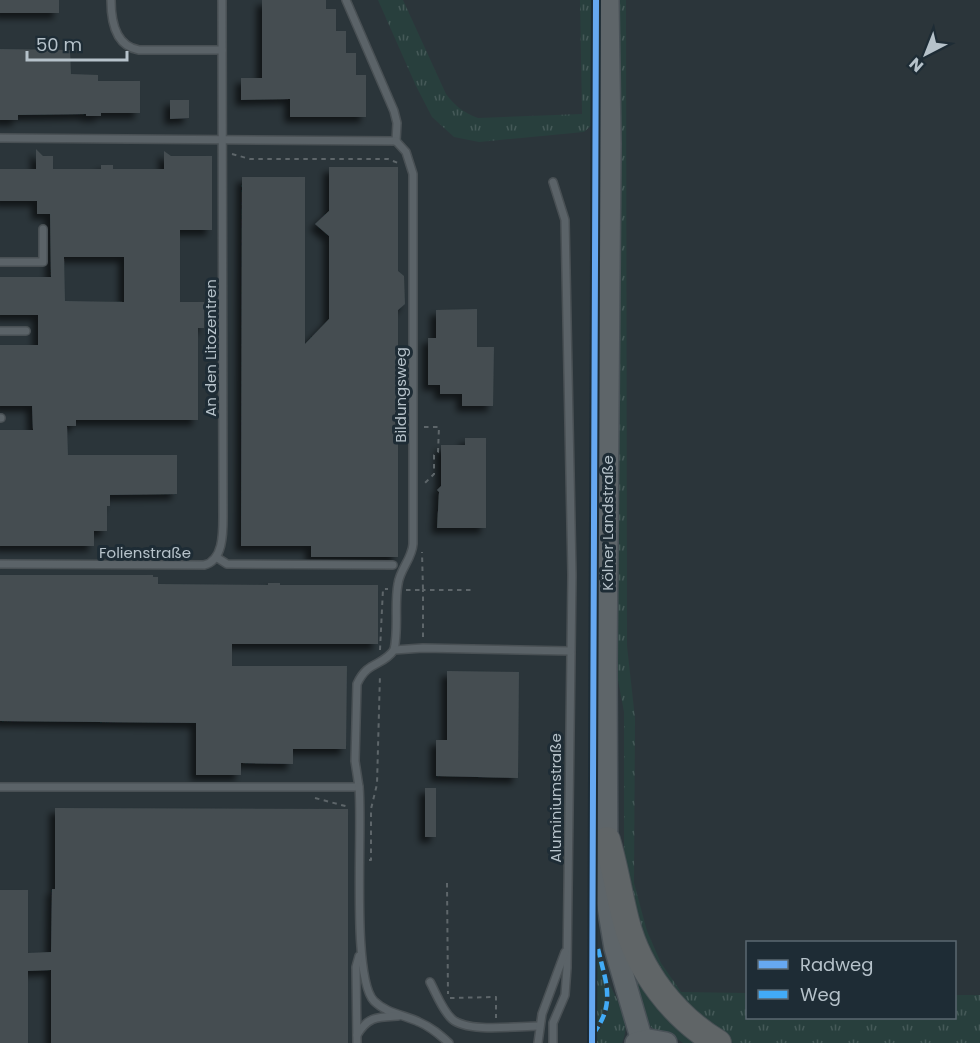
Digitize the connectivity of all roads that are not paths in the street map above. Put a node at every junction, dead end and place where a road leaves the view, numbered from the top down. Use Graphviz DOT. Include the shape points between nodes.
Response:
graph roads {
  1 [pos="111,0"];
  2 [pos="222,0"];
  3 [pos="346,0"];
  4 [pos="608,0"];
  5 [pos="222,50"];
  6 [pos="0,138"];
  7 [pos="223,139"];
  8 [pos="396,141"];
  9 [pos="553,182"];
  10 [pos="43,230"];
  11 [pos="0,262"];
  12 [pos="0,331"];
  13 [pos="26,331"];
  14 [pos="216,557"];
  15 [pos="0,564"];
  16 [pos="393,565"];
  17 [pos="394,650"];
  18 [pos="570,651"];
  19 [pos="0,787"];
  20 [pos="360,788"];
  21 [pos="607,840"];
  22 [pos="567,946"];
  23 [pos="360,951"];
  24 [pos="430,982"];
  25 [pos="400,1016"];
  26 [pos="539,1026"];
  27 [pos="357,1039"];
  28 [pos="639,1042"];
  29 [pos="449,1043"];
  30 [pos="538,1043"];
  31 [pos="553,1043"];
  32 [pos="666,1043"];
  33 [pos="718,1043"];
  1 -- 5 [label="lane" via="116,32 130,48"];
  2 -- 5 [label="lane, An den Litozentren"];
  3 -- 8 [label="lane" via="394,111"];
  4 -- 21 [label="main road, Kölner Landstraße"];
  5 -- 7 [label="lane, An den Litozentren"];
  6 -- 7 [label="lane"];
  7 -- 8 [label="lane"];
  7 -- 14 [label="lane, An den Litozentren" via="223,518"];
  8 -- 17 [label="lane, Bildungsweg" via="406,152 413,174 414,427 413,551 397,589"];
  9 -- 18 [label="lane, Aluminiumstraße" via="565,220"];
  10 -- 11 [label="lane" via="43,262"];
  12 -- 13 [label="lane"];
  14 -- 15 [label="lane, Folienstraße" via="204,565"];
  14 -- 16 [label="lane" via="227,564"];
  17 -- 18 [label="lane"];
  17 -- 20 [label="lane" via="371,665 357,684 355,761"];
  18 -- 22 [label="lane, Aluminiumstraße"];
  19 -- 20 [label="lane"];
  20 -- 23 [label="lane"];
  21 -- 28 [label="main road, Kölner Landstraße" via="611,928"];
  21 -- 33 [label="highway" via="626,922 642,963 679,1013"];
  22 -- 26 [label="lane, Aluminiumstraße"];
  22 -- 31 [label="lane, Aluminiumstraße" via="565,995 552,1028"];
  23 -- 25 [label="lane" via="364,980 373,1000"];
  23 -- 27 [label="lane" via="356,967"];
  24 -- 26 [label="lane" via="448,1015 458,1023 472,1027"];
  25 -- 27 [label="lane" via="368,1021 362,1025"];
  25 -- 29 [label="lane" via="430,1027"];
  26 -- 30 [label="lane, Aluminiumstraße"];
  28 -- 32 [label="main road"];
}
